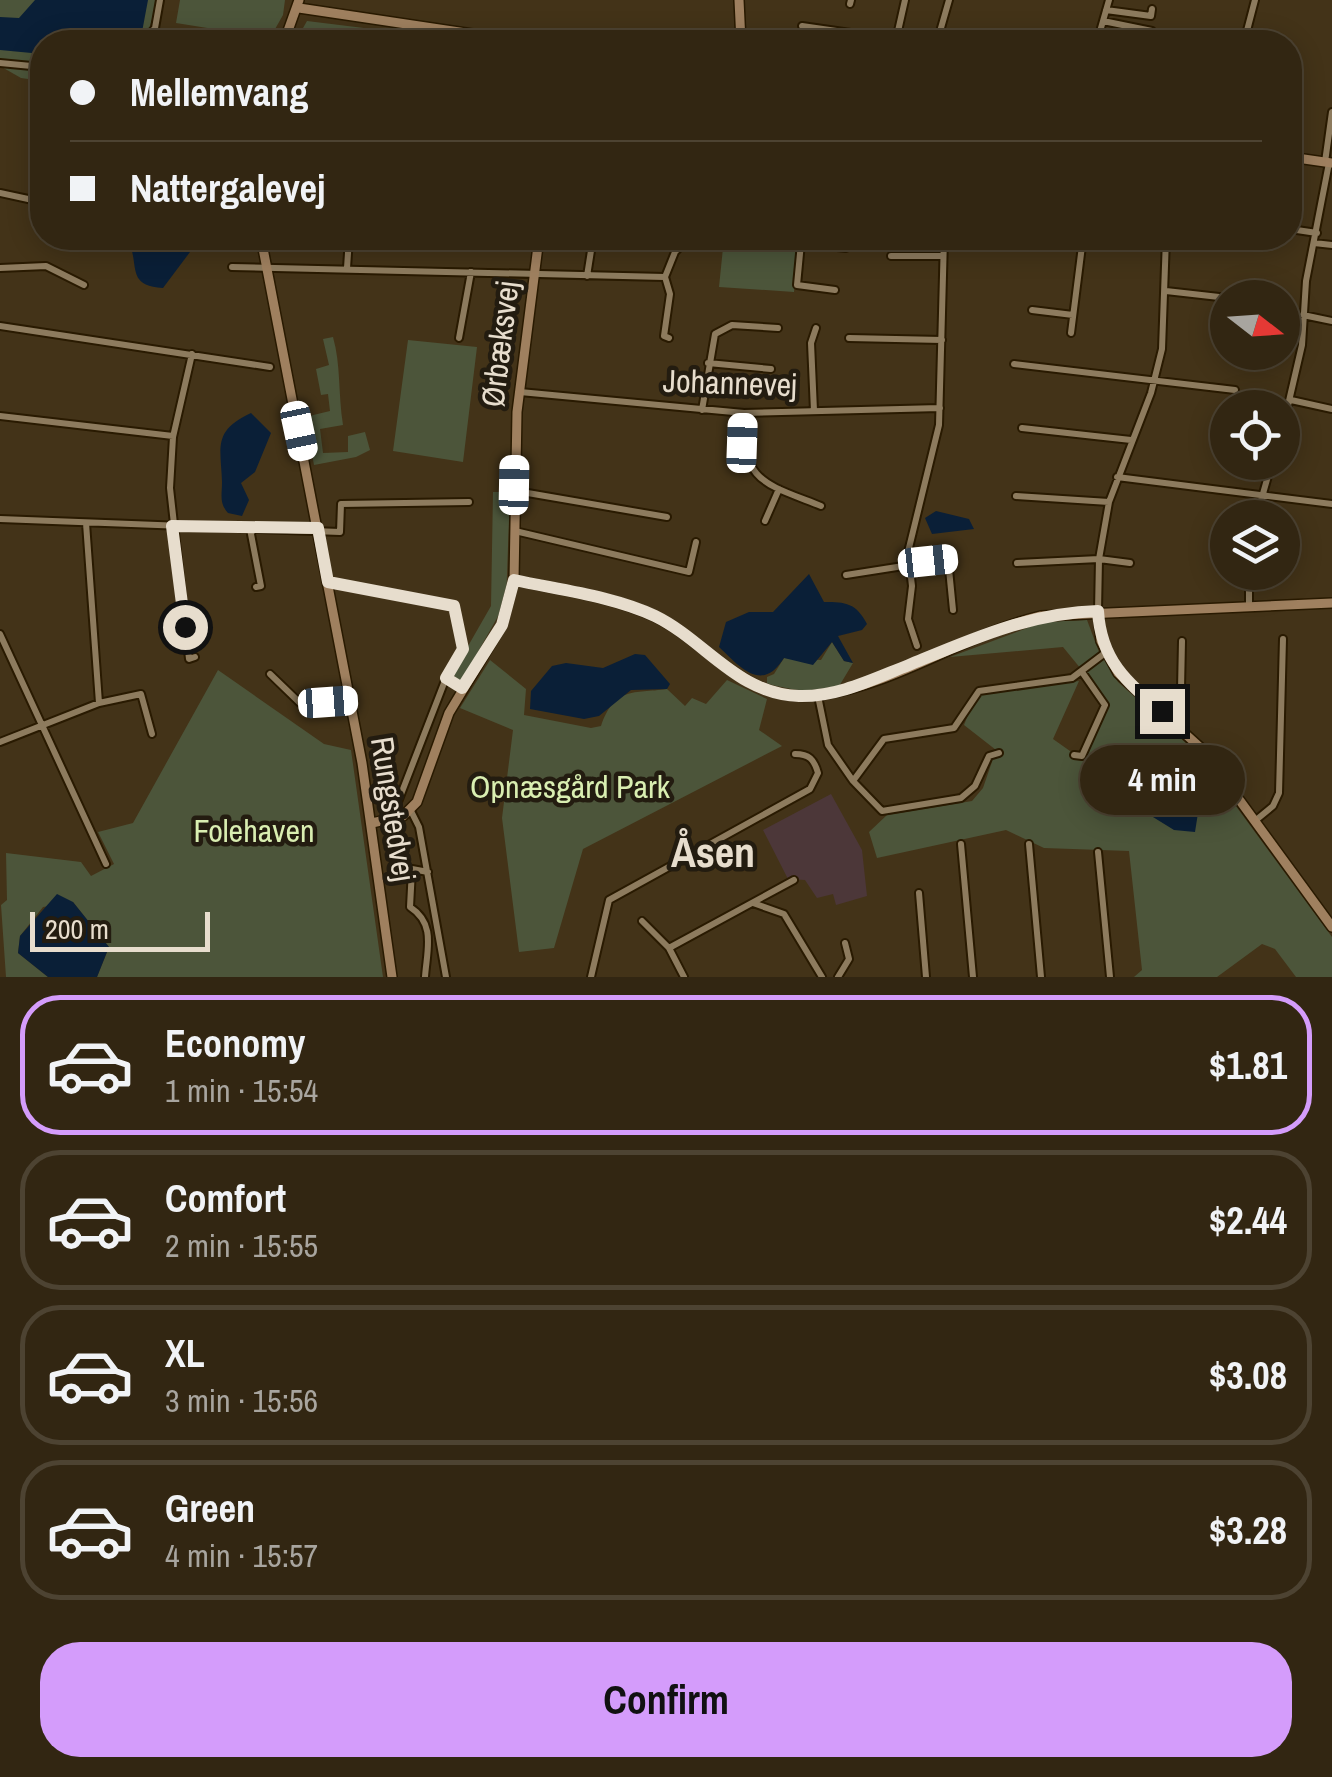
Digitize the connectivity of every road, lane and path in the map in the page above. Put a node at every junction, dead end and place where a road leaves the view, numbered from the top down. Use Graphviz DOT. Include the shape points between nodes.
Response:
graph roads {
  1 [pos="160,0"];
  2 [pos="738,0"];
  3 [pos="905,0"];
  4 [pos="949,0"];
  5 [pos="1109,0"];
  6 [pos="1254,0"];
  7 [pos="299,4"];
  8 [pos="1152,9"];
  9 [pos="1106,10"];
  10 [pos="1103,21"];
  11 [pos="802,26"];
  12 [pos="153,30"];
  13 [pos="289,30"];
  14 [pos="455,30"];
  15 [pos="741,30"];
  16 [pos="829,30"];
  17 [pos="898,30"];
  18 [pos="940,30"];
  19 [pos="1101,30"];
  20 [pos="1147,30"];
  21 [pos="1247,30"];
  22 [pos="0,64"];
  23 [pos="30,65"];
  24 [pos="1332,112"];
  25 [pos="1302,159"];
  26 [pos="1329,163"];
  27 [pos="0,193"];
  28 [pos="30,199"];
  29 [pos="1302,233"];
  30 [pos="1316,238"];
  31 [pos="1332,245"];
  32 [pos="263,250"];
  33 [pos="349,250"];
  34 [pos="537,250"];
  35 [pos="591,250"];
  36 [pos="677,250"];
  37 [pos="798,250"];
  38 [pos="943,250"];
  39 [pos="1082,250"];
  40 [pos="1166,250"];
  41 [pos="891,256"];
  42 [pos="943,256"];
  43 [pos="232,267"];
  44 [pos="267,267"];
  45 [pos="0,268"];
  46 [pos="348,268"];
  47 [pos="470,272"];
  48 [pos="534,273"];
  49 [pos="587,276"];
  50 [pos="666,277"];
  51 [pos="84,286"];
  52 [pos="835,290"];
  53 [pos="1166,290"];
  54 [pos="1210,296"];
  55 [pos="1032,310"];
  56 [pos="1074,315"];
  57 [pos="1303,315"];
  58 [pos="1332,321"];
  59 [pos="0,326"];
  60 [pos="778,328"];
  61 [pos="816,328"];
  62 [pos="1071,333"];
  63 [pos="459,338"];
  64 [pos="669,338"];
  65 [pos="850,338"];
  66 [pos="942,340"];
  67 [pos="192,354"];
  68 [pos="708,363"];
  69 [pos="1014,364"];
  70 [pos="270,367"];
  71 [pos="771,369"];
  72 [pos="1155,379"];
  73 [pos="1235,390"];
  74 [pos="1293,390"];
  75 [pos="519,392"];
  76 [pos="1300,402"];
  77 [pos="940,408"];
  78 [pos="1332,409"];
  79 [pos="702,410"];
  80 [pos="814,412"];
  81 [pos="744,413"];
  82 [pos="0,416"];
  83 [pos="1022,428"];
  84 [pos="173,436"];
  85 [pos="1132,440"];
  86 [pos="1117,476"];
  87 [pos="1266,480"];
  88 [pos="778,489"];
  89 [pos="514,490"];
  90 [pos="1261,495"];
  91 [pos="1016,496"];
  92 [pos="1260,500"];
  93 [pos="469,502"];
  94 [pos="1109,502"];
  95 [pos="1332,504"];
  96 [pos="821,506"];
  97 [pos="668,517"];
  98 [pos="0,520"];
  99 [pos="765,522"];
  100 [pos="86,523"];
  101 [pos="172,526"];
  102 [pos="318,528"];
  103 [pos="250,529"];
  104 [pos="514,531"];
  105 [pos="696,542"];
  106 [pos="1099,558"];
  107 [pos="908,563"];
  108 [pos="1017,563"];
  109 [pos="1130,563"];
  110 [pos="846,575"];
  111 [pos="514,580"];
  112 [pos="328,582"];
  113 [pos="256,587"];
  114 [pos="1249,590"];
  115 [pos="1332,603"];
  116 [pos="1249,608"];
  117 [pos="953,610"];
  118 [pos="1098,611"];
  119 [pos="0,634"];
  120 [pos="1283,639"];
  121 [pos="1182,641"];
  122 [pos="916,646"];
  123 [pos="1106,653"];
  124 [pos="195,658"];
  125 [pos="1082,672"];
  126 [pos="270,674"];
  127 [pos="446,678"];
  128 [pos="462,688"];
  129 [pos="818,696"];
  130 [pos="349,700"];
  131 [pos="99,703"];
  132 [pos="1165,713"];
  133 [pos="41,722"];
  134 [pos="152,734"];
  135 [pos="0,742"];
  136 [pos="795,754"];
  137 [pos="999,754"];
  138 [pos="1081,758"];
  139 [pos="852,781"];
  140 [pos="398,802"];
  141 [pos="411,811"];
  142 [pos="1256,820"];
  143 [pos="372,823"];
  144 [pos="962,844"];
  145 [pos="1029,844"];
  146 [pos="1098,852"];
  147 [pos="106,864"];
  148 [pos="428,872"];
  149 [pos="794,880"];
  150 [pos="442,888"];
  151 [pos="431,889"];
  152 [pos="919,893"];
  153 [pos="753,903"];
  154 [pos="642,921"];
  155 [pos="1332,928"];
  156 [pos="846,943"];
  157 [pos="668,948"];
  158 [pos="392,977"];
  159 [pos="425,977"];
  160 [pos="446,977"];
  161 [pos="591,977"];
  162 [pos="684,977"];
  163 [pos="822,977"];
  164 [pos="838,977"];
  165 [pos="926,977"];
  166 [pos="973,977"];
  167 [pos="1040,977"];
  168 [pos="1110,977"];
  1 -- 12 [label="street"];
  2 -- 15 [label="street"];
  3 -- 17 [label="street"];
  4 -- 18 [label="street"];
  5 -- 9 [label="street"];
  6 -- 21 [label="street"];
  7 -- 13 [label="street"];
  7 -- 14 [label="street"];
  8 -- 9 [label="street" via="1150,16"];
  9 -- 10 [label="street"];
  10 -- 19 [label="street"];
  10 -- 20 [label="street"];
  11 -- 16 [label="street"];
  22 -- 23 [label="street"];
  24 -- 26 [label="street"];
  25 -- 26 [label="street"];
  26 -- 30 [label="street"];
  27 -- 28 [label="street"];
  29 -- 30 [label="street"];
  30 -- 31 [label="street"];
  30 -- 57 [label="street"];
  32 -- 44 [label="street, Rungstedvej"];
  33 -- 46 [label="street"];
  34 -- 48 [label="street, Ørbæksvej"];
  35 -- 49 [label="street"];
  36 -- 50 [label="street"];
  37 -- 52 [label="street" via="797,285"];
  38 -- 42 [label="street"];
  39 -- 56 [label="street"];
  40 -- 53 [label="street"];
  41 -- 42 [label="street"];
  42 -- 66 [label="street"];
  43 -- 44 [label="street"];
  44 -- 46 [label="street"];
  44 -- 102 [label="street, Rungstedvej"];
  45 -- 51 [label="street" via="46,266"];
  46 -- 47 [label="street"];
  47 -- 48 [label="street"];
  47 -- 63 [label="street"];
  48 -- 49 [label="street"];
  48 -- 75 [label="street, Ørbæksvej"];
  49 -- 50 [label="street"];
  50 -- 64 [label="street"];
  53 -- 54 [label="street"];
  53 -- 72 [label="street"];
  55 -- 56 [label="street"];
  56 -- 62 [label="street"];
  57 -- 58 [label="street"];
  57 -- 74 [label="street"];
  59 -- 67 [label="street"];
  60 -- 68 [label="street" via="722,328 710,342"];
  61 -- 80 [label="street"];
  65 -- 66 [label="street"];
  66 -- 77 [label="street"];
  67 -- 70 [label="street"];
  67 -- 84 [label="street"];
  68 -- 71 [label="street"];
  68 -- 79 [label="street"];
  69 -- 72 [label="street"];
  72 -- 73 [label="street"];
  72 -- 85 [label="street"];
  75 -- 79 [label="street, Johannevej"];
  75 -- 89 [label="street, Ørbæksvej"];
  76 -- 78 [label="street"];
  77 -- 80 [label="street, Johannevej"];
  77 -- 107 [label="street"];
  79 -- 81 [label="street, Johannevej"];
  80 -- 81 [label="street, Johannevej"];
  81 -- 88 [label="street" via="747,464"];
  82 -- 84 [label="street"];
  83 -- 85 [label="street"];
  84 -- 101 [label="street"];
  85 -- 86 [label="street"];
  86 -- 90 [label="street"];
  86 -- 94 [label="street"];
  87 -- 90 [label="street"];
  88 -- 96 [label="street"];
  88 -- 99 [label="street"];
  89 -- 97 [label="street"];
  89 -- 104 [label="street, Ørbæksvej"];
  90 -- 92 [label="street"];
  90 -- 95 [label="street"];
  91 -- 94 [label="street"];
  93 -- 102 [label="street" via="342,504 340,532"];
  94 -- 106 [label="street"];
  98 -- 100 [label="street"];
  100 -- 101 [label="street"];
  100 -- 131 [label="street"];
  101 -- 103 [label="street"];
  101 -- 124 [label="street" via="189,658"];
  102 -- 103 [label="street"];
  102 -- 112 [label="street, Rungstedvej"];
  103 -- 113 [label="street" via="261,586"];
  104 -- 105 [label="street" via="689,572"];
  104 -- 111 [label="street, Ørbæksvej"];
  106 -- 108 [label="street"];
  106 -- 109 [label="street"];
  106 -- 118 [label="street"];
  107 -- 110 [label="street"];
  107 -- 117 [label="street" via="948,559"];
  107 -- 122 [label="street" via="908,619"];
  111 -- 128 [label="street, Ørbæksvej" via="502,625"];
  111 -- 129 [label="street" via="639,610 745,682"];
  112 -- 127 [label="street" via="454,606 463,649"];
  112 -- 130 [label="street, Rungstedvej"];
  114 -- 116 [label="street"];
  115 -- 116 [label="street"];
  116 -- 118 [label="street"];
  118 -- 123 [label="street"];
  118 -- 129 [label="street" via="1018,622"];
  119 -- 133 [label="street"];
  120 -- 142 [label="street" via="1279,793"];
  121 -- 132 [label="street" via="1181,689"];
  123 -- 125 [label="street"];
  123 -- 132 [label="street" via="1127,682"];
  125 -- 138 [label="street" via="1105,705"];
  125 -- 139 [label="street" via="979,691 954,728 881,741"];
  126 -- 130 [label="street" via="300,703"];
  127 -- 128 [label="street"];
  127 -- 140 [label="street"];
  128 -- 141 [label="street, Ørbæksvej"];
  129 -- 139 [label="street" via="828,745"];
  130 -- 143 [label="street, Rungstedvej"];
  131 -- 133 [label="street"];
  131 -- 134 [label="street" via="141,694"];
  132 -- 142 [label="street"];
  133 -- 135 [label="street"];
  133 -- 147 [label="street"];
  136 -- 161 [label="street" via="816,764 810,789 609,900"];
  137 -- 139 [label="street" via="989,756 961,798 882,810"];
  141 -- 143 [label="street"];
  141 -- 148 [label="street"];
  142 -- 155 [label="street"];
  143 -- 158 [label="street, Rungstedvej"];
  144 -- 166 [label="street"];
  145 -- 167 [label="street"];
  146 -- 168 [label="street"];
  148 -- 151 [label="street"];
  148 -- 159 [label="street" via="412,870 410,906 428,925"];
  149 -- 153 [label="street"];
  150 -- 151 [label="street"];
  151 -- 160 [label="street"];
  152 -- 165 [label="street"];
  153 -- 157 [label="street"];
  153 -- 163 [label="street" via="784,914"];
  154 -- 157 [label="street"];
  156 -- 164 [label="street" via="849,959"];
  157 -- 162 [label="street"];
}
